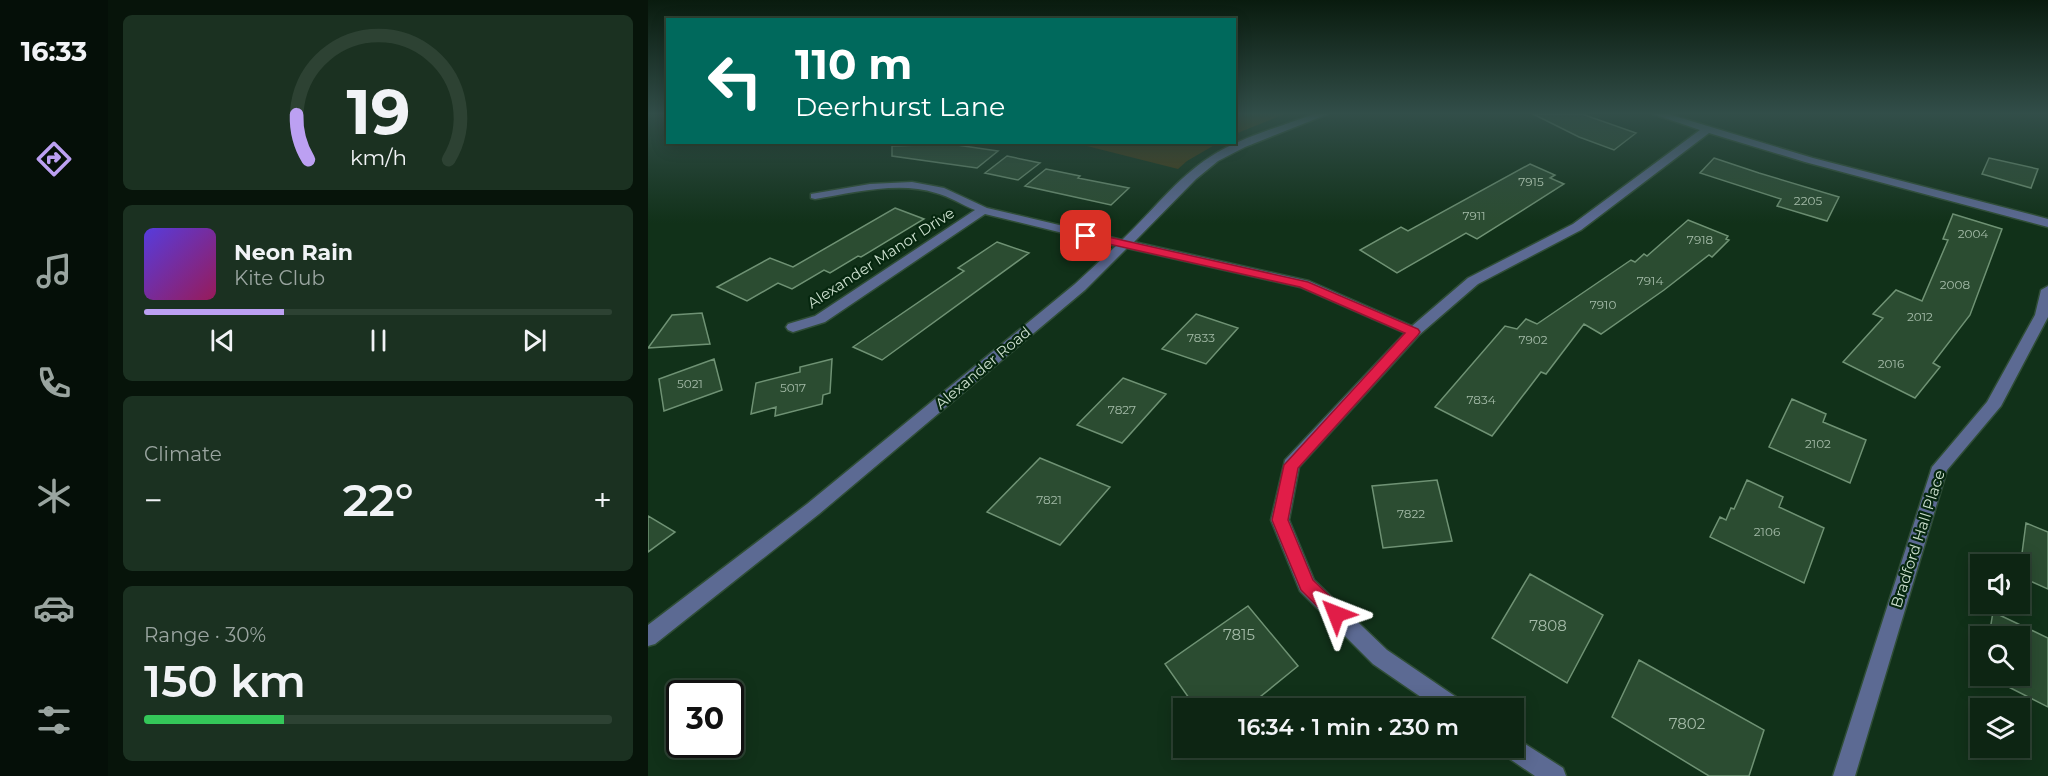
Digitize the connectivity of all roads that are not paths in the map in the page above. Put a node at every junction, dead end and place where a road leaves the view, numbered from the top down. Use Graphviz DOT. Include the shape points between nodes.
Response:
graph roads {
  1 [pos="1231,150"];
  2 [pos="1679,150"];
  3 [pos="1777,150"];
  4 [pos="815,196"];
  5 [pos="983,210"];
  6 [pos="2048,224"];
  7 [pos="1126,244"];
  8 [pos="2048,290"];
  9 [pos="793,327"];
  10 [pos="1414,332"];
  11 [pos="648,637"];
  12 [pos="1440,698"];
  13 [pos="1524,755"];
  14 [pos="1555,776"];
  15 [pos="1844,776"];
  1 -- 7 [label="street, Alexander Road" via="1192,177"];
  2 -- 10 [label="street" via="1577,227 1473,281"];
  3 -- 6 [label="street"];
  4 -- 5 [label="street" via="912,185 940,190"];
  5 -- 7 [label="street"];
  5 -- 9 [label="street, Alexander Manor Drive" via="820,319"];
  7 -- 10 [label="street" via="1304,284"];
  7 -- 11 [label="street, Alexander Road" via="1080,287 813,509"];
  8 -- 15 [label="street, Bradford Hall Place" via="2042,315 1993,406 1940,467"];
  10 -- 12 [label="street" via="1291,465 1280,520 1307,585 1380,657"];
  13 -- 14 [label="street"];
}
